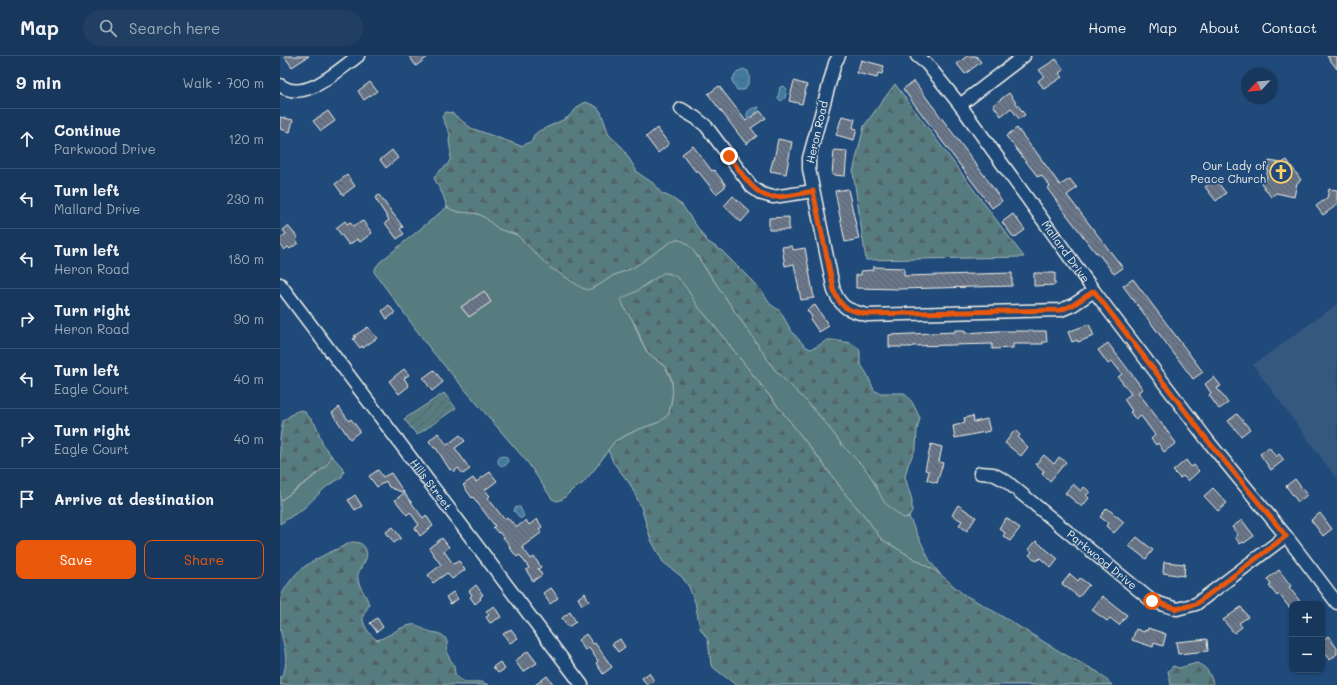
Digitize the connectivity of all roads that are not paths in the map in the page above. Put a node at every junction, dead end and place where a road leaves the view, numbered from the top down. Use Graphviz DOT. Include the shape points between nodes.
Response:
graph roads {
  1 [pos="358,56"];
  2 [pos="839,56"];
  3 [pos="917,56"];
  4 [pos="1024,56"];
  5 [pos="280,85"];
  6 [pos="960,105"];
  7 [pos="681,109"];
  8 [pos="813,191"];
  9 [pos="280,284"];
  10 [pos="1094,291"];
  11 [pos="980,473"];
  12 [pos="1286,536"];
  13 [pos="1337,603"];
  14 [pos="582,685"];
  1 -- 5 [label="street" via="316,86 306,90 290,90"];
  2 -- 8 [label="street, Heron Road" via="809,158"];
  3 -- 6 [label="street" via="927,64"];
  4 -- 6 [label="street"];
  6 -- 10 [label="street, Mallard Drive"];
  7 -- 8 [label="street" via="706,126 752,187 762,194 773,198"];
  8 -- 10 [label="street, Heron Road" via="834,291 839,302 850,310 867,314 1061,310"];
  9 -- 14 [label="street, Hills Street"];
  10 -- 12 [label="street, Mallard Drive" via="1208,441"];
  11 -- 12 [label="street, Parkwood Drive" via="992,474 1006,481 1152,601 1177,609 1196,604"];
  12 -- 13 [label="street, Mallard Drive"];
}
